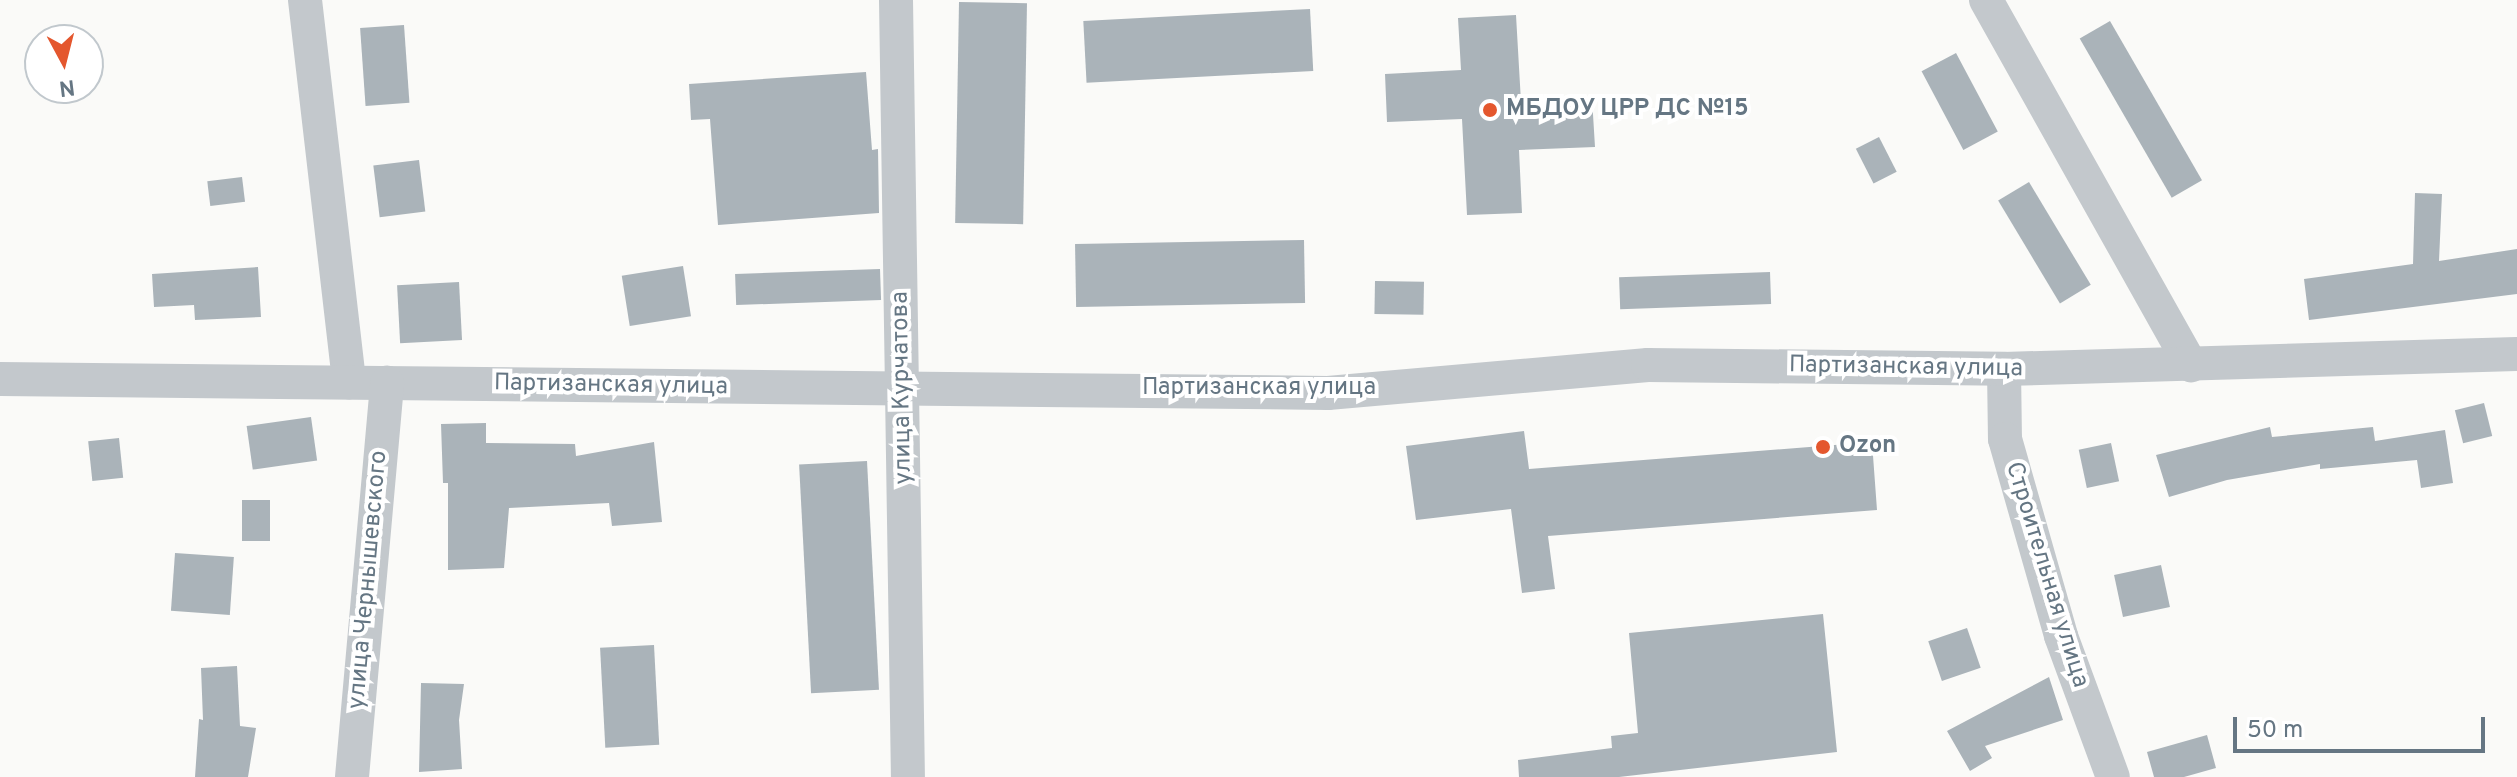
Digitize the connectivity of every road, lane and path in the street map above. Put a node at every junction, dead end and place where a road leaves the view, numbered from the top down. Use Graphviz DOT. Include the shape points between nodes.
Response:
graph roads {
  1 [pos="305,0"];
  2 [pos="896,0"];
  3 [pos="1986,0"];
  4 [pos="2517,354"];
  5 [pos="2191,365"];
  6 [pos="2004,369"];
  7 [pos="0,379"];
  8 [pos="349,382"];
  9 [pos="387,383"];
  10 [pos="904,386"];
  11 [pos="352,777"];
  12 [pos="908,777"];
  13 [pos="2113,777"];
  1 -- 8 [label="street"];
  2 -- 10 [label="street, улица Курчатова"];
  3 -- 5 [label="street"];
  4 -- 5 [label="street, Партизанская улица"];
  5 -- 6 [label="street, Партизанская улица"];
  6 -- 10 [label="street, Партизанская улица" via="1648,365 1328,393"];
  6 -- 13 [label="street, Строительная улица" via="2005,439 2061,636"];
  7 -- 8 [label="street, Партизанская улица"];
  8 -- 9 [label="street, Партизанская улица"];
  9 -- 10 [label="street, Партизанская улица"];
  9 -- 11 [label="street, улица Чернышевского"];
  10 -- 12 [label="street, улица Курчатова"];
}
